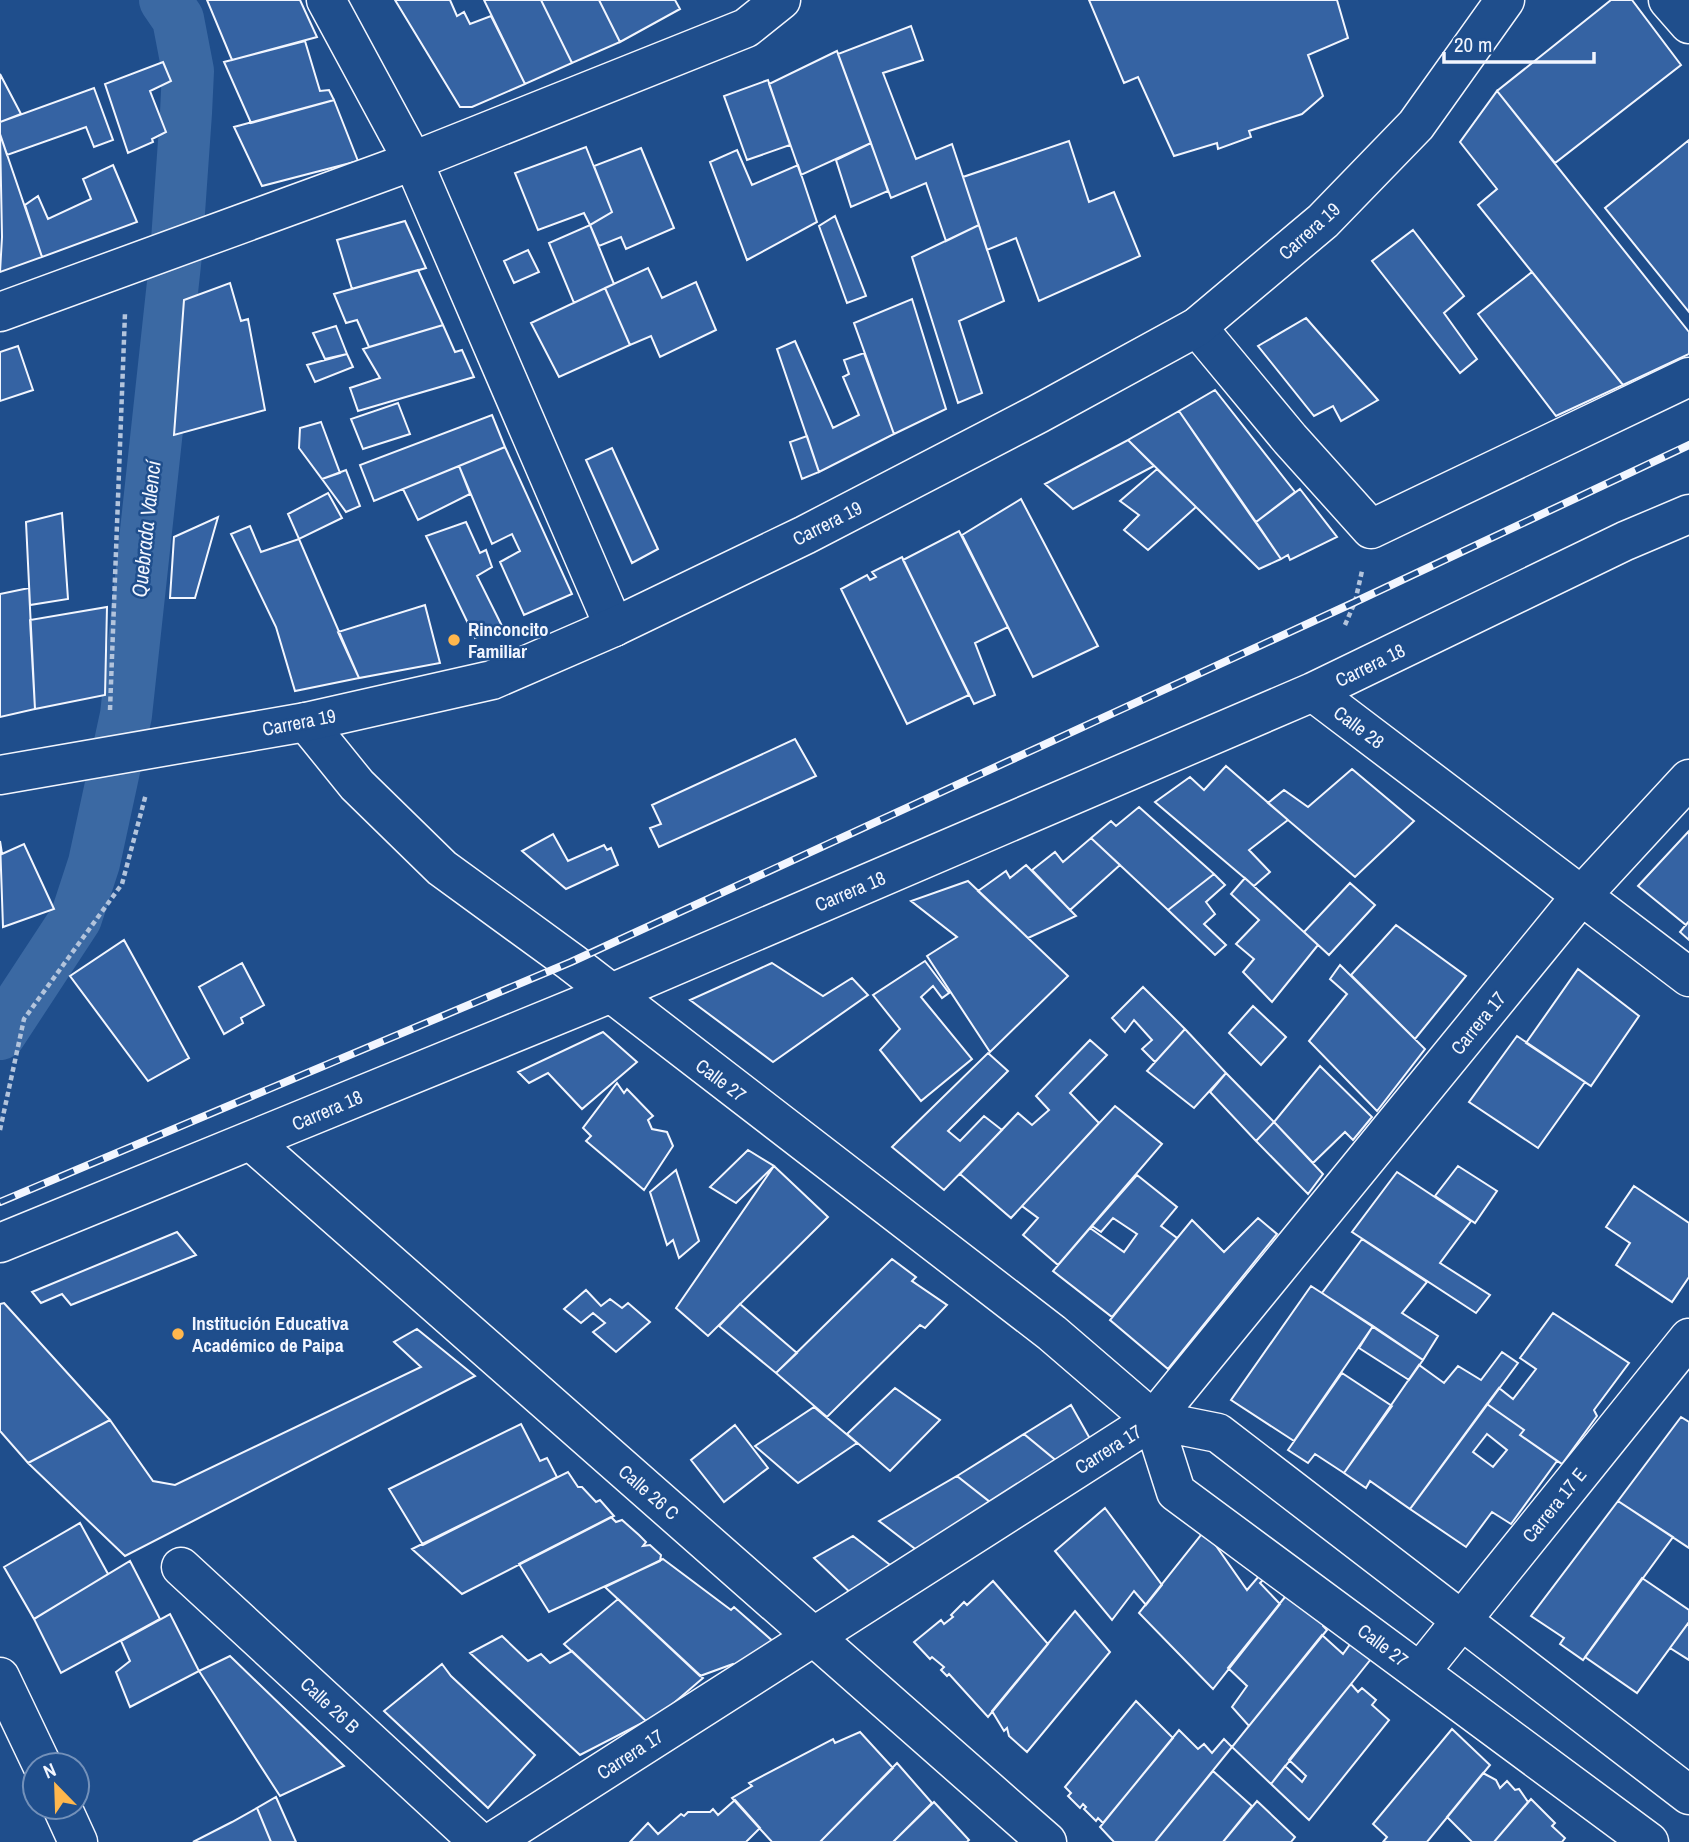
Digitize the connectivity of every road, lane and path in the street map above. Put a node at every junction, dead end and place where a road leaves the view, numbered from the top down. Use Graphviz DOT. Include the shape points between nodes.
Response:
graph roads {
  1 [pos="326,0"];
  2 [pos="781,0"];
  3 [pos="1505,0"];
  4 [pos="1668,0"];
  5 [pos="1689,24"];
  6 [pos="413,161"];
  7 [pos="137,260"];
  8 [pos="0,312"];
  9 [pos="1197,327"];
  10 [pos="1689,377"];
  11 [pos="1689,514"];
  12 [pos="1371,529"];
  13 [pos="614,626"];
  14 [pos="1313,692"];
  15 [pos="306,722"];
  16 [pos="159,748"];
  17 [pos="108,757"];
  18 [pos="0,775"];
  19 [pos="1689,779"];
  20 [pos="1581,895"];
  21 [pos="1689,977"];
  22 [pos="608,994"];
  23 [pos="0,1130"];
  24 [pos="252,1142"];
  25 [pos="0,1243"];
  26 [pos="1689,1338"];
  27 [pos="1153,1420"];
  28 [pos="181,1567"];
  29 [pos="1462,1620"];
  30 [pos="814,1637"];
  31 [pos="1420,1672"];
  32 [pos="0,1677"];
  33 [pos="35,1751"];
  34 [pos="1689,1795"];
  35 [pos="68,1821"];
  36 [pos="78,1842"];
  37 [pos="479,1842"];
  38 [pos="492,1842"];
  39 [pos="1047,1842"];
  40 [pos="1649,1842"];
  1 -- 6 [label="street"];
  2 -- 6 [label="street" via="746,28"];
  3 -- 9 [label="street, Carrera 19" via="1416,125 1323,221"];
  4 -- 5 [label="street"];
  6 -- 7 [label="street"];
  6 -- 13 [label="street"];
  7 -- 8 [label="street"];
  7 -- 17 [label="path"];
  9 -- 12 [label="street"];
  9 -- 13 [label="street, Carrera 19" via="805,535"];
  10 -- 12 [label="street"];
  11 -- 14 [label="street, Carrera 18"];
  12 -- 14 [label="path" via="1355,602"];
  13 -- 15 [label="street, Carrera 19" via="492,680"];
  14 -- 20 [label="street, Calle 28"];
  14 -- 22 [label="street, Carrera 18"];
  15 -- 16 [label="street, Carrera 19"];
  15 -- 22 [label="street, Calle 27" via="358,785 442,868"];
  16 -- 17 [label="street, Carrera 19"];
  16 -- 23 [label="path" via="122,884 23,1019"];
  17 -- 18 [label="street, Carrera 19"];
  19 -- 20 [label="street, Carrera 17"];
  20 -- 21 [label="street, Calle 28"];
  20 -- 27 [label="street, Carrera 17"];
  22 -- 24 [label="street, Carrera 18"];
  22 -- 27 [label="street, Calle 27" via="1052,1334"];
  24 -- 25 [label="street, Carrera 18"];
  24 -- 30 [label="street, Calle 26 C"];
  26 -- 29 [label="street, Carrera 17 E"];
  27 -- 29 [label="street, Calle 27" via="1218,1433"];
  27 -- 30 [label="street, Carrera 17"];
  27 -- 31 [label="street, Calle 27" via="1176,1492"];
  28 -- 37 [label="street, Calle 26 B"];
  29 -- 31 [label="street, Carrera 17 E"];
  29 -- 34 [label="street, Calle 27"];
  30 -- 38 [label="street, Carrera 17"];
  30 -- 39 [label="street, Calle 26 C"];
  31 -- 40 [label="street, Calle 27"];
  32 -- 33 [label="street"];
  35 -- 36 [label="street"];
}
